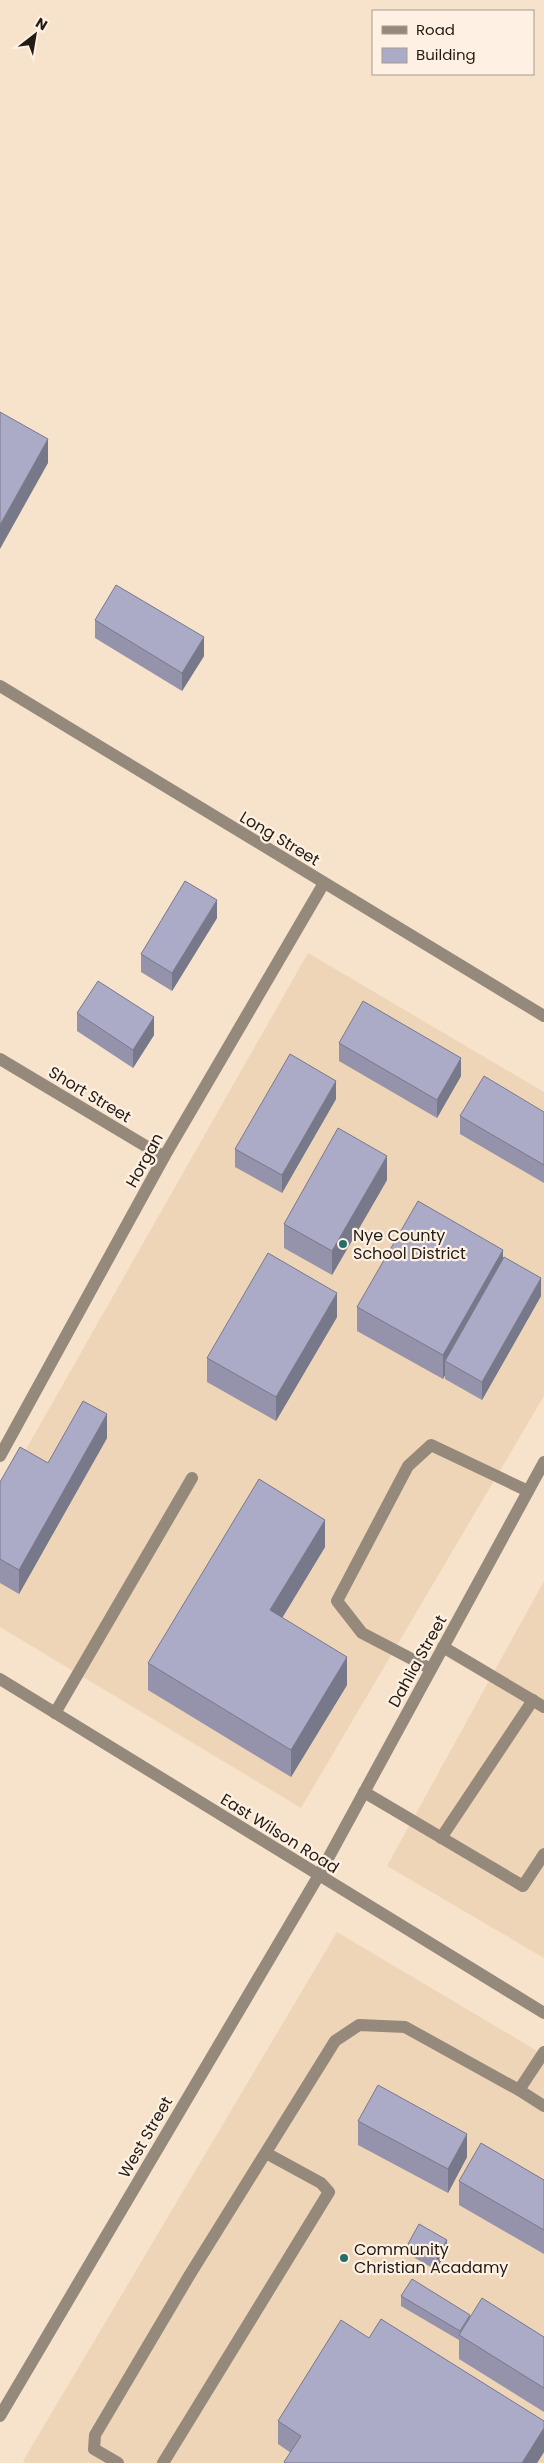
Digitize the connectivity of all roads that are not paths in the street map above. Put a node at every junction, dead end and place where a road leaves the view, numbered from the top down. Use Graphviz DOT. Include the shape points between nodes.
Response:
graph roads {
  1 [pos="0,686"];
  2 [pos="324,883"];
  3 [pos="544,1016"];
  4 [pos="0,1059"];
  5 [pos="164,1157"];
  6 [pos="0,1456"];
  7 [pos="544,1462"];
  8 [pos="192,1478"];
  9 [pos="528,1491"];
  10 [pos="443,1647"];
  11 [pos="431,1669"];
  12 [pos="0,1679"];
  13 [pos="538,1703"];
  14 [pos="55,1713"];
  15 [pos="364,1792"];
  16 [pos="441,1838"];
  17 [pos="544,1854"];
  18 [pos="319,1875"];
  19 [pos="544,2013"];
  20 [pos="544,2052"];
  21 [pos="519,2090"];
  22 [pos="544,2106"];
  23 [pos="266,2153"];
  24 [pos="0,2416"];
  25 [pos="118,2463"];
  26 [pos="163,2463"];
  1 -- 2 [label="street, Long Street"];
  2 -- 3 [label="street, Long Street"];
  2 -- 5 [label="street, Horgan"];
  4 -- 5 [label="street, Short Street"];
  5 -- 6 [label="street, Horgan"];
  7 -- 9 [label="street, Dahlia Street"];
  8 -- 14 [label="street"];
  9 -- 10 [label="street, Dahlia Street"];
  9 -- 11 [label="street" via="431,1445 408,1466 337,1601 362,1633"];
  10 -- 11 [label="street, Dahlia Street"];
  10 -- 13 [label="street"];
  11 -- 15 [label="street, Dahlia Street"];
  12 -- 14 [label="street, East Wilson Road"];
  13 -- 16 [label="street"];
  14 -- 18 [label="street, East Wilson Road"];
  15 -- 16 [label="street"];
  15 -- 18 [label="street, Dahlia Street"];
  16 -- 17 [label="street" via="523,1886"];
  18 -- 19 [label="street, East Wilson Road"];
  18 -- 24 [label="street, West Street"];
  20 -- 21 [label="street"];
  21 -- 22 [label="street"];
  21 -- 23 [label="street" via="404,2027 360,2025 336,2041"];
  23 -- 25 [label="street" via="95,2435 94,2449"];
  23 -- 26 [label="street" via="321,2183 329,2192"];
}
